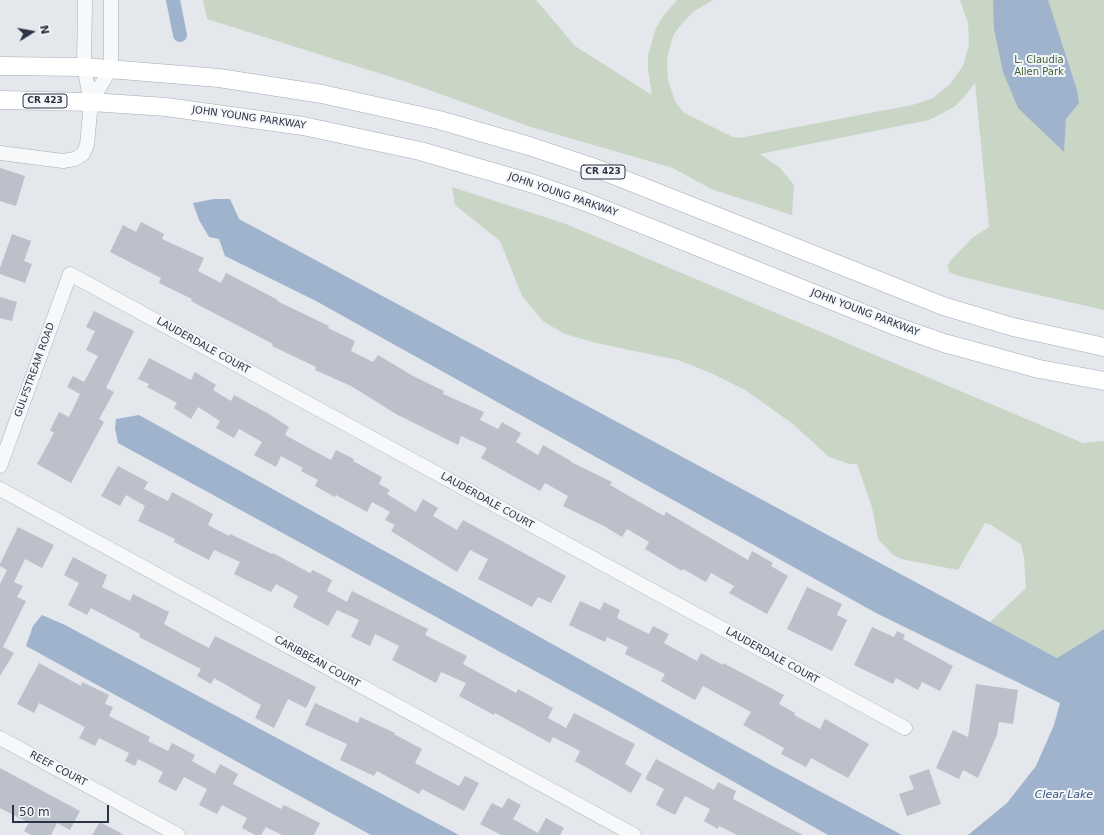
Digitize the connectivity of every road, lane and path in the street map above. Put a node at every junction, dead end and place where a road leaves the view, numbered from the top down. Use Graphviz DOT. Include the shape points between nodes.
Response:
graph roads {
  1 [pos="85,0"];
  2 [pos="111,0"];
  3 [pos="0,66"];
  4 [pos="84,67"];
  5 [pos="111,68"];
  6 [pos="0,100"];
  7 [pos="91,102"];
  8 [pos="0,153"];
  9 [pos="70,274"];
  10 [pos="1104,347"];
  11 [pos="1104,381"];
  12 [pos="0,466"];
  13 [pos="0,489"];
  14 [pos="904,728"];
  15 [pos="0,738"];
  16 [pos="178,835"];
  17 [pos="634,835"];
  1 -- 4 [label="street"];
  2 -- 5 [label="street"];
  3 -- 4 [label="main road, CR 423"];
  4 -- 5 [label="main road, CR 423"];
  4 -- 7 [label="street"];
  5 -- 7 [label="street"];
  5 -- 10 [label="main road, CR 423" via="219,78 322,94 486,133 598,169 943,306 1014,327"];
  6 -- 7 [label="main road, JOHN YOUNG PARKWAY / CR 423"];
  7 -- 8 [label="street" via="87,145 83,154 75,160 63,161"];
  7 -- 11 [label="main road, JOHN YOUNG PARKWAY / CR 423" via="166,107 303,126 364,138 472,165 534,184 649,226 902,328 989,356 1039,369"];
  9 -- 12 [label="street, GULFSTREAM ROAD"];
  9 -- 14 [label="street, LAUDERDALE COURT"];
  13 -- 17 [label="street, CARIBBEAN COURT"];
  15 -- 16 [label="street, REEF COURT"];
}
